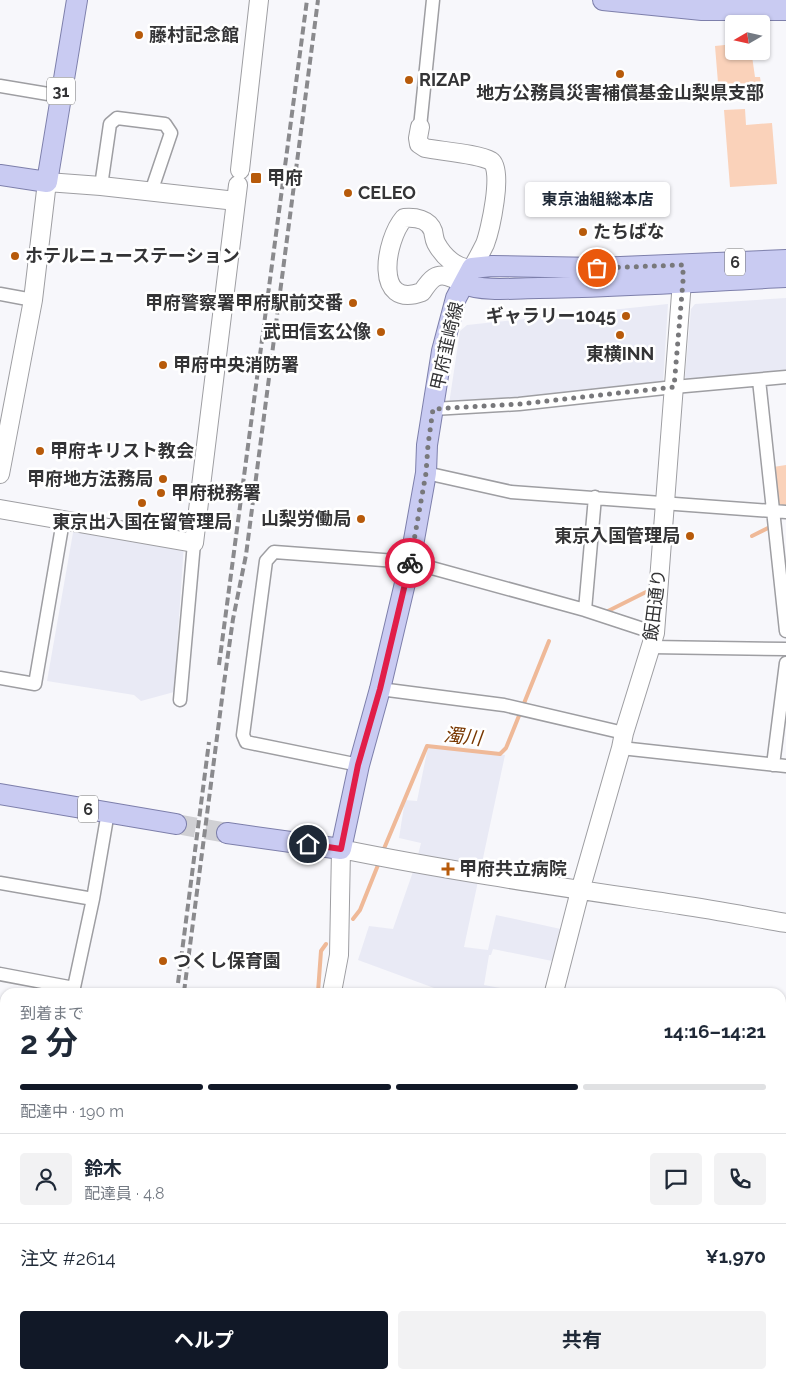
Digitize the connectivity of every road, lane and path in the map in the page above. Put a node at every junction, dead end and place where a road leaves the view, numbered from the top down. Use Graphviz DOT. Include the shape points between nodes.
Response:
graph roads {
  1 [pos="77,0"];
  2 [pos="259,0"];
  3 [pos="434,0"];
  4 [pos="603,0"];
  5 [pos="786,10"];
  6 [pos="0,86"];
  7 [pos="60,96"];
  8 [pos="420,127"];
  9 [pos="0,174"];
  10 [pos="47,182"];
  11 [pos="238,185"];
  12 [pos="101,186"];
  13 [pos="151,192"];
  14 [pos="435,242"];
  15 [pos="786,260"];
  16 [pos="683,273"];
  17 [pos="468,276"];
  18 [pos="786,277"];
  19 [pos="431,278"];
  20 [pos="0,294"];
  21 [pos="33,300"];
  22 [pos="786,377"];
  23 [pos="758,380"];
  24 [pos="674,387"];
  25 [pos="433,409"];
  26 [pos="426,473"];
  27 [pos="0,474"];
  28 [pos="595,497"];
  29 [pos="665,504"];
  30 [pos="0,509"];
  31 [pos="780,512"];
  32 [pos="63,521"];
  33 [pos="194,543"];
  34 [pos="410,562"];
  35 [pos="585,610"];
  36 [pos="786,631"];
  37 [pos="653,640"];
  38 [pos="786,649"];
  39 [pos="786,663"];
  40 [pos="0,678"];
  41 [pos="380,689"];
  42 [pos="180,700"];
  43 [pos="623,741"];
  44 [pos="358,765"];
  45 [pos="773,765"];
  46 [pos="786,766"];
  47 [pos="0,794"];
  48 [pos="108,812"];
  49 [pos="176,824"];
  50 [pos="227,832"];
  51 [pos="341,849"];
  52 [pos="0,883"];
  53 [pos="580,890"];
  54 [pos="93,899"];
  55 [pos="786,923"];
  56 [pos="0,974"];
  57 [pos="64,988"];
  58 [pos="73,988"];
  59 [pos="333,988"];
  60 [pos="555,988"];
  1 -- 7 [label="main road, 31"];
  2 -- 11 [label="street"];
  3 -- 8 [label="street"];
  4 -- 5 [label="main road" via="702,10"];
  6 -- 7 [label="street"];
  7 -- 10 [label="main road, 31"];
  8 -- 17 [label="street" via="418,138 425,148 469,155 494,164 494,208 485,242"];
  9 -- 10 [label="main road"];
  10 -- 12 [label="street"];
  10 -- 21 [label="street"];
  11 -- 13 [label="street"];
  11 -- 33 [label="street"];
  12 -- 13 [label="street"];
  12 -- 13 [label="street" via="110,124 117,118 165,124 172,133"];
  14 -- 17 [label="street" via="458,267 466,269"];
  14 -- 19 [label="street"];
  14 -- 19 [label="street" via="433,230 427,223 412,217 404,218 392,238 386,272 397,291 409,296 422,292"];
  15 -- 16 [label="main road, 6"];
  16 -- 17 [label="main road, 6" via="492,266"];
  16 -- 18 [label="main road, 6"];
  16 -- 24 [label="street, 飯田通り"];
  17 -- 19 [label="street"];
  17 -- 25 [label="main road, 甲府韮崎線" via="456,298 442,351"];
  20 -- 21 [label="street"];
  21 -- 27 [label="street"];
  22 -- 23 [label="street"];
  23 -- 24 [label="street"];
  23 -- 31 [label="street"];
  24 -- 25 [label="street" via="519,404"];
  24 -- 29 [label="street, 飯田通り"];
  25 -- 26 [label="main road, 甲府韮崎線"];
  26 -- 28 [label="street" via="512,492"];
  26 -- 34 [label="main road, 甲府韮崎線"];
  28 -- 29 [label="street"];
  28 -- 35 [label="street"];
  29 -- 31 [label="street"];
  29 -- 37 [label="street, 飯田通り"];
  30 -- 32 [label="street"];
  31 -- 36 [label="street"];
  32 -- 33 [label="street"];
  32 -- 40 [label="street" via="35,684"];
  33 -- 42 [label="street"];
  34 -- 35 [label="street"];
  34 -- 41 [label="main road, 甲府韮崎線"];
  34 -- 44 [label="street" via="274,552 266,561 243,735 246,742"];
  35 -- 37 [label="street"];
  37 -- 38 [label="street"];
  37 -- 43 [label="street, 飯田通り"];
  39 -- 45 [label="street"];
  41 -- 43 [label="street" via="504,705"];
  41 -- 44 [label="main road, 甲府韮崎線"];
  43 -- 45 [label="street"];
  43 -- 53 [label="street, 飯田通り"];
  44 -- 51 [label="main road, 甲府韮崎線"];
  45 -- 46 [label="street"];
  47 -- 48 [label="main road, 6"];
  48 -- 49 [label="main road, 6"];
  48 -- 54 [label="street"];
  50 -- 51 [label="main road"];
  51 -- 53 [label="street"];
  51 -- 59 [label="street" via="339,955"];
  52 -- 54 [label="street"];
  53 -- 55 [label="street"];
  53 -- 60 [label="street, 飯田通り"];
  54 -- 58 [label="street"];
  56 -- 57 [label="street"];
}
